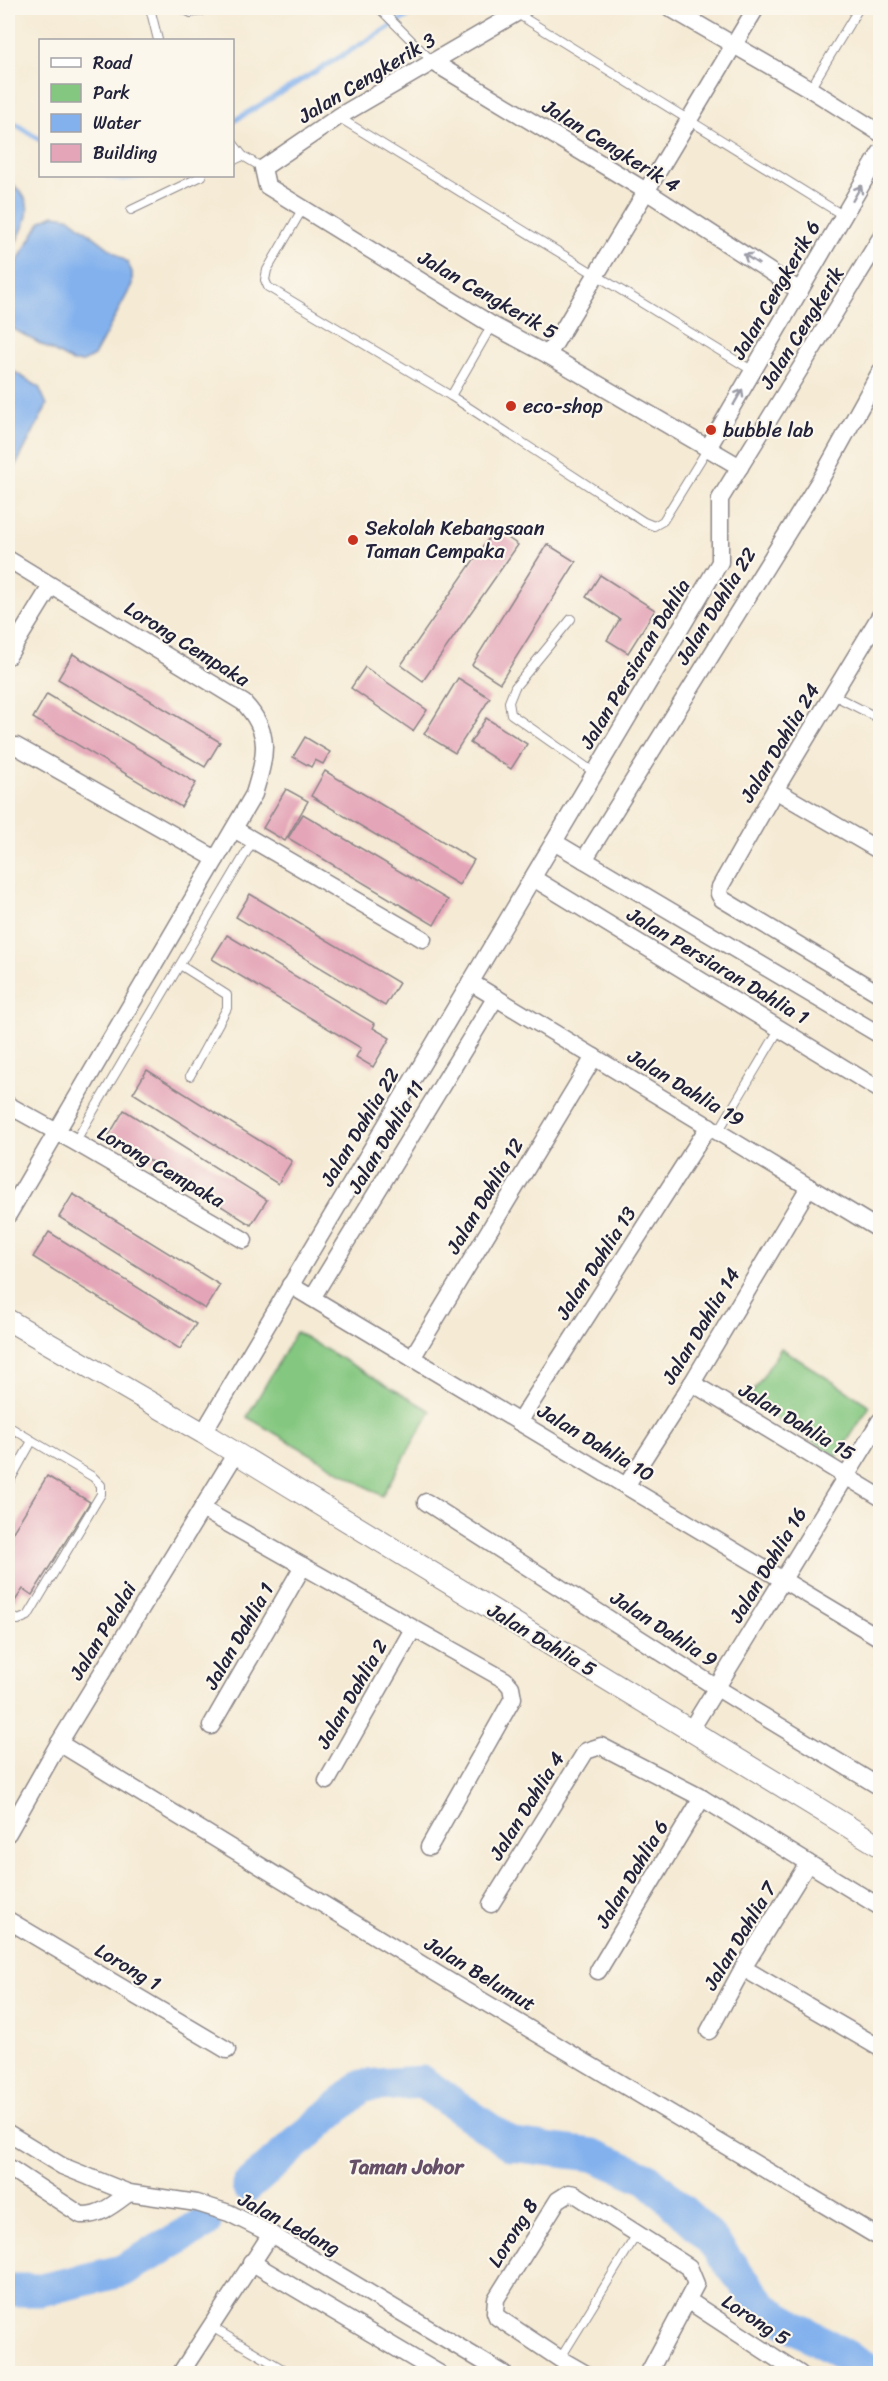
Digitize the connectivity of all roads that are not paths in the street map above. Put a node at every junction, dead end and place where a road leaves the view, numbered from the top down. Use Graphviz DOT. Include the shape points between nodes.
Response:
graph roads {
  1 [pos="150,8"];
  2 [pos="181,8"];
  3 [pos="214,8"];
  4 [pos="670,8"];
  5 [pos="756,8"];
  6 [pos="859,8"];
  7 [pos="380,9"];
  8 [pos="520,10"];
  9 [pos="158,39"];
  10 [pos="734,44"];
  11 [pos="433,62"];
  12 [pos="810,89"];
  13 [pos="338,117"];
  14 [pos="689,119"];
  15 [pos="880,133"];
  16 [pos="234,145"];
  17 [pos="880,153"];
  18 [pos="243,156"];
  19 [pos="234,160"];
  20 [pos="262,168"];
  21 [pos="200,177"];
  22 [pos="646,191"];
  23 [pos="303,208"];
  24 [pos="131,210"];
  25 [pos="844,216"];
  26 [pos="880,239"];
  27 [pos="597,273"];
  28 [pos="800,291"];
  29 [pos="492,325"];
  30 [pos="548,355"];
  31 [pos="753,371"];
  32 [pos="880,372"];
  33 [pos="451,396"];
  34 [pos="708,448"];
  35 [pos="740,467"];
  36 [pos="720,499"];
  37 [pos="8,559"];
  38 [pos="51,586"];
  39 [pos="880,616"];
  40 [pos="571,619"];
  41 [pos="8,656"];
  42 [pos="833,695"];
  43 [pos="880,719"];
  44 [pos="16,746"];
  45 [pos="595,773"];
  46 [pos="776,790"];
  47 [pos="234,829"];
  48 [pos="253,842"];
  49 [pos="554,842"];
  50 [pos="880,851"];
  51 [pos="216,859"];
  52 [pos="584,860"];
  53 [pos="533,878"];
  54 [pos="423,939"];
  55 [pos="180,965"];
  56 [pos="471,982"];
  57 [pos="880,994"];
  58 [pos="496,997"];
  59 [pos="780,1028"];
  60 [pos="880,1035"];
  61 [pos="594,1057"];
  62 [pos="190,1076"];
  63 [pos="880,1089"];
  64 [pos="8,1105"];
  65 [pos="713,1129"];
  66 [pos="56,1132"];
  67 [pos="75,1142"];
  68 [pos="809,1187"];
  69 [pos="8,1215"];
  70 [pos="880,1230"];
  71 [pos="244,1240"];
  72 [pos="291,1285"];
  73 [pos="312,1298"];
  74 [pos="8,1320"];
  75 [pos="412,1358"];
  76 [pos="692,1383"];
  77 [pos="880,1421"];
  78 [pos="519,1422"];
  79 [pos="8,1426"];
  80 [pos="203,1433"];
  81 [pos="32,1441"];
  82 [pos="236,1453"];
  83 [pos="846,1476"];
  84 [pos="8,1484"];
  85 [pos="626,1486"];
  86 [pos="880,1497"];
  87 [pos="426,1502"];
  88 [pos="202,1509"];
  89 [pos="303,1566"];
  90 [pos="783,1580"];
  91 [pos="8,1614"];
  92 [pos="413,1629"];
  93 [pos="880,1638"];
  94 [pos="717,1688"];
  95 [pos="211,1726"];
  96 [pos="690,1731"];
  97 [pos="59,1743"];
  98 [pos="327,1780"];
  99 [pos="880,1787"];
  100 [pos="702,1798"];
  101 [pos="8,1833"];
  102 [pos="880,1846"];
  103 [pos="429,1847"];
  104 [pos="808,1863"];
  105 [pos="491,1904"];
  106 [pos="880,1907"];
  107 [pos="8,1920"];
  108 [pos="743,1968"];
  109 [pos="598,1971"];
  110 [pos="709,2031"];
  111 [pos="880,2048"];
  112 [pos="227,2050"];
  113 [pos="8,2133"];
  114 [pos="8,2167"];
  115 [pos="129,2193"];
  116 [pos="271,2234"];
  117 [pos="638,2234"];
  118 [pos="880,2238"];
  119 [pos="251,2262"];
  120 [pos="689,2301"];
  121 [pos="209,2326"];
  122 [pos="560,2359"];
  123 [pos="180,2373"];
  124 [pos="291,2373"];
  125 [pos="440,2373"];
  126 [pos="504,2373"];
  127 [pos="586,2373"];
  128 [pos="648,2373"];
  129 [pos="800,2373"];
  1 -- 9 [label="lane"];
  2 -- 3 [label="lane" via="191,13"];
  4 -- 10 [label="street"];
  5 -- 10 [label="street"];
  6 -- 12 [label="lane"];
  7 -- 11 [label="lane, Jalan Cengkerik 4"];
  8 -- 11 [label="street, Jalan Cengkerik 3"];
  8 -- 14 [label="lane"];
  10 -- 12 [label="street"];
  10 -- 14 [label="street"];
  11 -- 13 [label="street, Jalan Cengkerik 3"];
  11 -- 22 [label="street, Jalan Cengkerik 4"];
  12 -- 15 [label="street"];
  13 -- 20 [label="street, Jalan Cengkerik 3"];
  13 -- 27 [label="lane"];
  14 -- 22 [label="street"];
  14 -- 25 [label="lane"];
  16 -- 18 [label="lane, Jalan Cengkerik 5"];
  25 -- 17 [label="street, Jalan Cengkerik 6, one-way"];
  18 -- 19 [label="lane"];
  18 -- 20 [label="lane, Jalan Cengkerik 5"];
  20 -- 23 [label="street, Jalan Cengkerik 5" via="267,186"];
  21 -- 24 [label="lane"];
  22 -- 27 [label="street"];
  28 -- 22 [label="street, Jalan Cengkerik 4, one-way"];
  23 -- 29 [label="street, Jalan Cengkerik 5"];
  23 -- 33 [label="lane" via="267,270 268,288"];
  25 -- 28 [label="street, Jalan Cengkerik 6"];
  26 -- 35 [label="street, Jalan Cengkerik"];
  27 -- 30 [label="street"];
  27 -- 31 [label="lane"];
  28 -- 31 [label="street, Jalan Cengkerik 6"];
  29 -- 30 [label="street, Jalan Cengkerik 5"];
  29 -- 33 [label="lane"];
  30 -- 34 [label="street, Jalan Cengkerik 5"];
  34 -- 31 [label="street, Jalan Cengkerik 6, one-way"];
  32 -- 52 [label="street, Jalan Dahlia 22" via="822,477"];
  33 -- 34 [label="lane" via="654,526 663,521"];
  34 -- 35 [label="street, Jalan Cengkerik 5"];
  35 -- 36 [label="street, Jalan Cengkerik"];
  36 -- 45 [label="street, Jalan Persiaran Dahlia" via="720,562"];
  37 -- 38 [label="street, Lorong Cempaka"];
  38 -- 41 [label="street"];
  38 -- 47 [label="street, Lorong Cempaka" via="244,703 255,715 263,737 264,761 254,794"];
  39 -- 42 [label="street, Jalan Dahlia 24"];
  40 -- 45 [label="lane" via="515,687 509,702 511,714"];
  42 -- 43 [label="lane"];
  42 -- 46 [label="street, Jalan Dahlia 24"];
  44 -- 51 [label="street"];
  45 -- 49 [label="street, Jalan Persiaran Dahlia"];
  46 -- 50 [label="street"];
  46 -- 57 [label="street, Jalan Dahlia 24" via="719,894"];
  47 -- 48 [label="street"];
  47 -- 51 [label="street, Lorong Cempaka"];
  48 -- 54 [label="street"];
  48 -- 55 [label="lane"];
  49 -- 52 [label="street, Jalan Persiaran Dahlia 1"];
  49 -- 53 [label="street, Jalan Dahlia 22"];
  51 -- 66 [label="street, Lorong Cempaka"];
  52 -- 60 [label="street, Jalan Persiaran Dahlia 1"];
  53 -- 56 [label="street, Jalan Dahlia 22"];
  53 -- 59 [label="street, Jalan Persiaran Dahlia 1"];
  55 -- 62 [label="lane" via="226,995 227,1008"];
  55 -- 67 [label="lane"];
  56 -- 58 [label="street, Jalan Dahlia 19"];
  56 -- 72 [label="street, Jalan Dahlia 22"];
  58 -- 61 [label="street, Jalan Dahlia 19"];
  58 -- 73 [label="street, Jalan Dahlia 11"];
  59 -- 63 [label="street, Jalan Persiaran Dahlia 1"];
  59 -- 65 [label="lane"];
  61 -- 65 [label="street, Jalan Dahlia 19"];
  61 -- 75 [label="street, Jalan Dahlia 12"];
  64 -- 66 [label="street"];
  65 -- 68 [label="street, Jalan Dahlia 19"];
  65 -- 78 [label="street, Jalan Dahlia 13"];
  66 -- 67 [label="street, Lorong Cempaka"];
  66 -- 69 [label="street, Lorong Cempaka"];
  67 -- 71 [label="street, Lorong Cempaka"];
  68 -- 70 [label="street, Jalan Dahlia 19"];
  68 -- 76 [label="street, Jalan Dahlia 14"];
  72 -- 73 [label="street, Jalan Dahlia 10"];
  72 -- 80 [label="street, Jalan Dahlia 22"];
  73 -- 75 [label="street, Jalan Dahlia 10"];
  74 -- 80 [label="street, Jalan Dahlia 5"];
  75 -- 78 [label="street, Jalan Dahlia 10"];
  76 -- 83 [label="street, Jalan Dahlia 15"];
  76 -- 85 [label="street, Jalan Dahlia 14"];
  77 -- 83 [label="street, Jalan Dahlia 16"];
  78 -- 85 [label="street, Jalan Dahlia 10"];
  79 -- 81 [label="lane"];
  80 -- 82 [label="street, Jalan Dahlia 5"];
  81 -- 84 [label="lane"];
  81 -- 91 [label="lane" via="93,1477 101,1485 101,1494 28,1616 18,1620"];
  82 -- 88 [label="street, Jalan Pelalai"];
  82 -- 96 [label="street, Jalan Dahlia 5"];
  83 -- 86 [label="street, Jalan Dahlia 15"];
  83 -- 90 [label="street, Jalan Dahlia 16"];
  85 -- 90 [label="street, Jalan Dahlia 10"];
  87 -- 94 [label="street, Jalan Dahlia 9"];
  88 -- 89 [label="street"];
  88 -- 97 [label="street, Jalan Pelalai"];
  89 -- 92 [label="street"];
  89 -- 95 [label="street, Jalan Dahlia 1"];
  90 -- 93 [label="street, Jalan Dahlia 10"];
  90 -- 94 [label="street, Jalan Dahlia 16"];
  92 -- 98 [label="street, Jalan Dahlia 2"];
  92 -- 103 [label="street" via="504,1680 511,1687 513,1698"];
  94 -- 96 [label="street, Jalan Dahlia 16"];
  94 -- 99 [label="street, Jalan Dahlia 9"];
  96 -- 102 [label="street, Jalan Dahlia 5"];
  97 -- 101 [label="street, Jalan Pelalai"];
  97 -- 118 [label="street, Jalan Belumut"];
  100 -- 104 [label="street"];
  100 -- 105 [label="street, Jalan Dahlia 4" via="602,1746 586,1751"];
  100 -- 109 [label="street, Jalan Dahlia 6"];
  104 -- 106 [label="street"];
  104 -- 108 [label="street, Jalan Dahlia 7"];
  107 -- 112 [label="street, Lorong 1"];
  108 -- 110 [label="street, Jalan Dahlia 7"];
  108 -- 111 [label="street"];
  113 -- 115 [label="street, Jalan Ledang" via="62,2166"];
  114 -- 115 [label="street" via="81,2215 109,2208"];
  115 -- 116 [label="street, Jalan Ledang" via="196,2203 229,2213"];
  116 -- 119 [label="street"];
  116 -- 126 [label="street, Jalan Ledang"];
  117 -- 120 [label="street, Lorong 8" via="689,2267 696,2284"];
  117 -- 122 [label="lane"];
  117 -- 122 [label="street, Lorong 8" via="575,2194 564,2194 496,2299 497,2317"];
  119 -- 121 [label="street"];
  119 -- 125 [label="street"];
  120 -- 128 [label="street"];
  120 -- 129 [label="street, Lorong 5"];
  121 -- 123 [label="street"];
  121 -- 124 [label="lane"];
  122 -- 127 [label="street, Lorong 8"];
}
